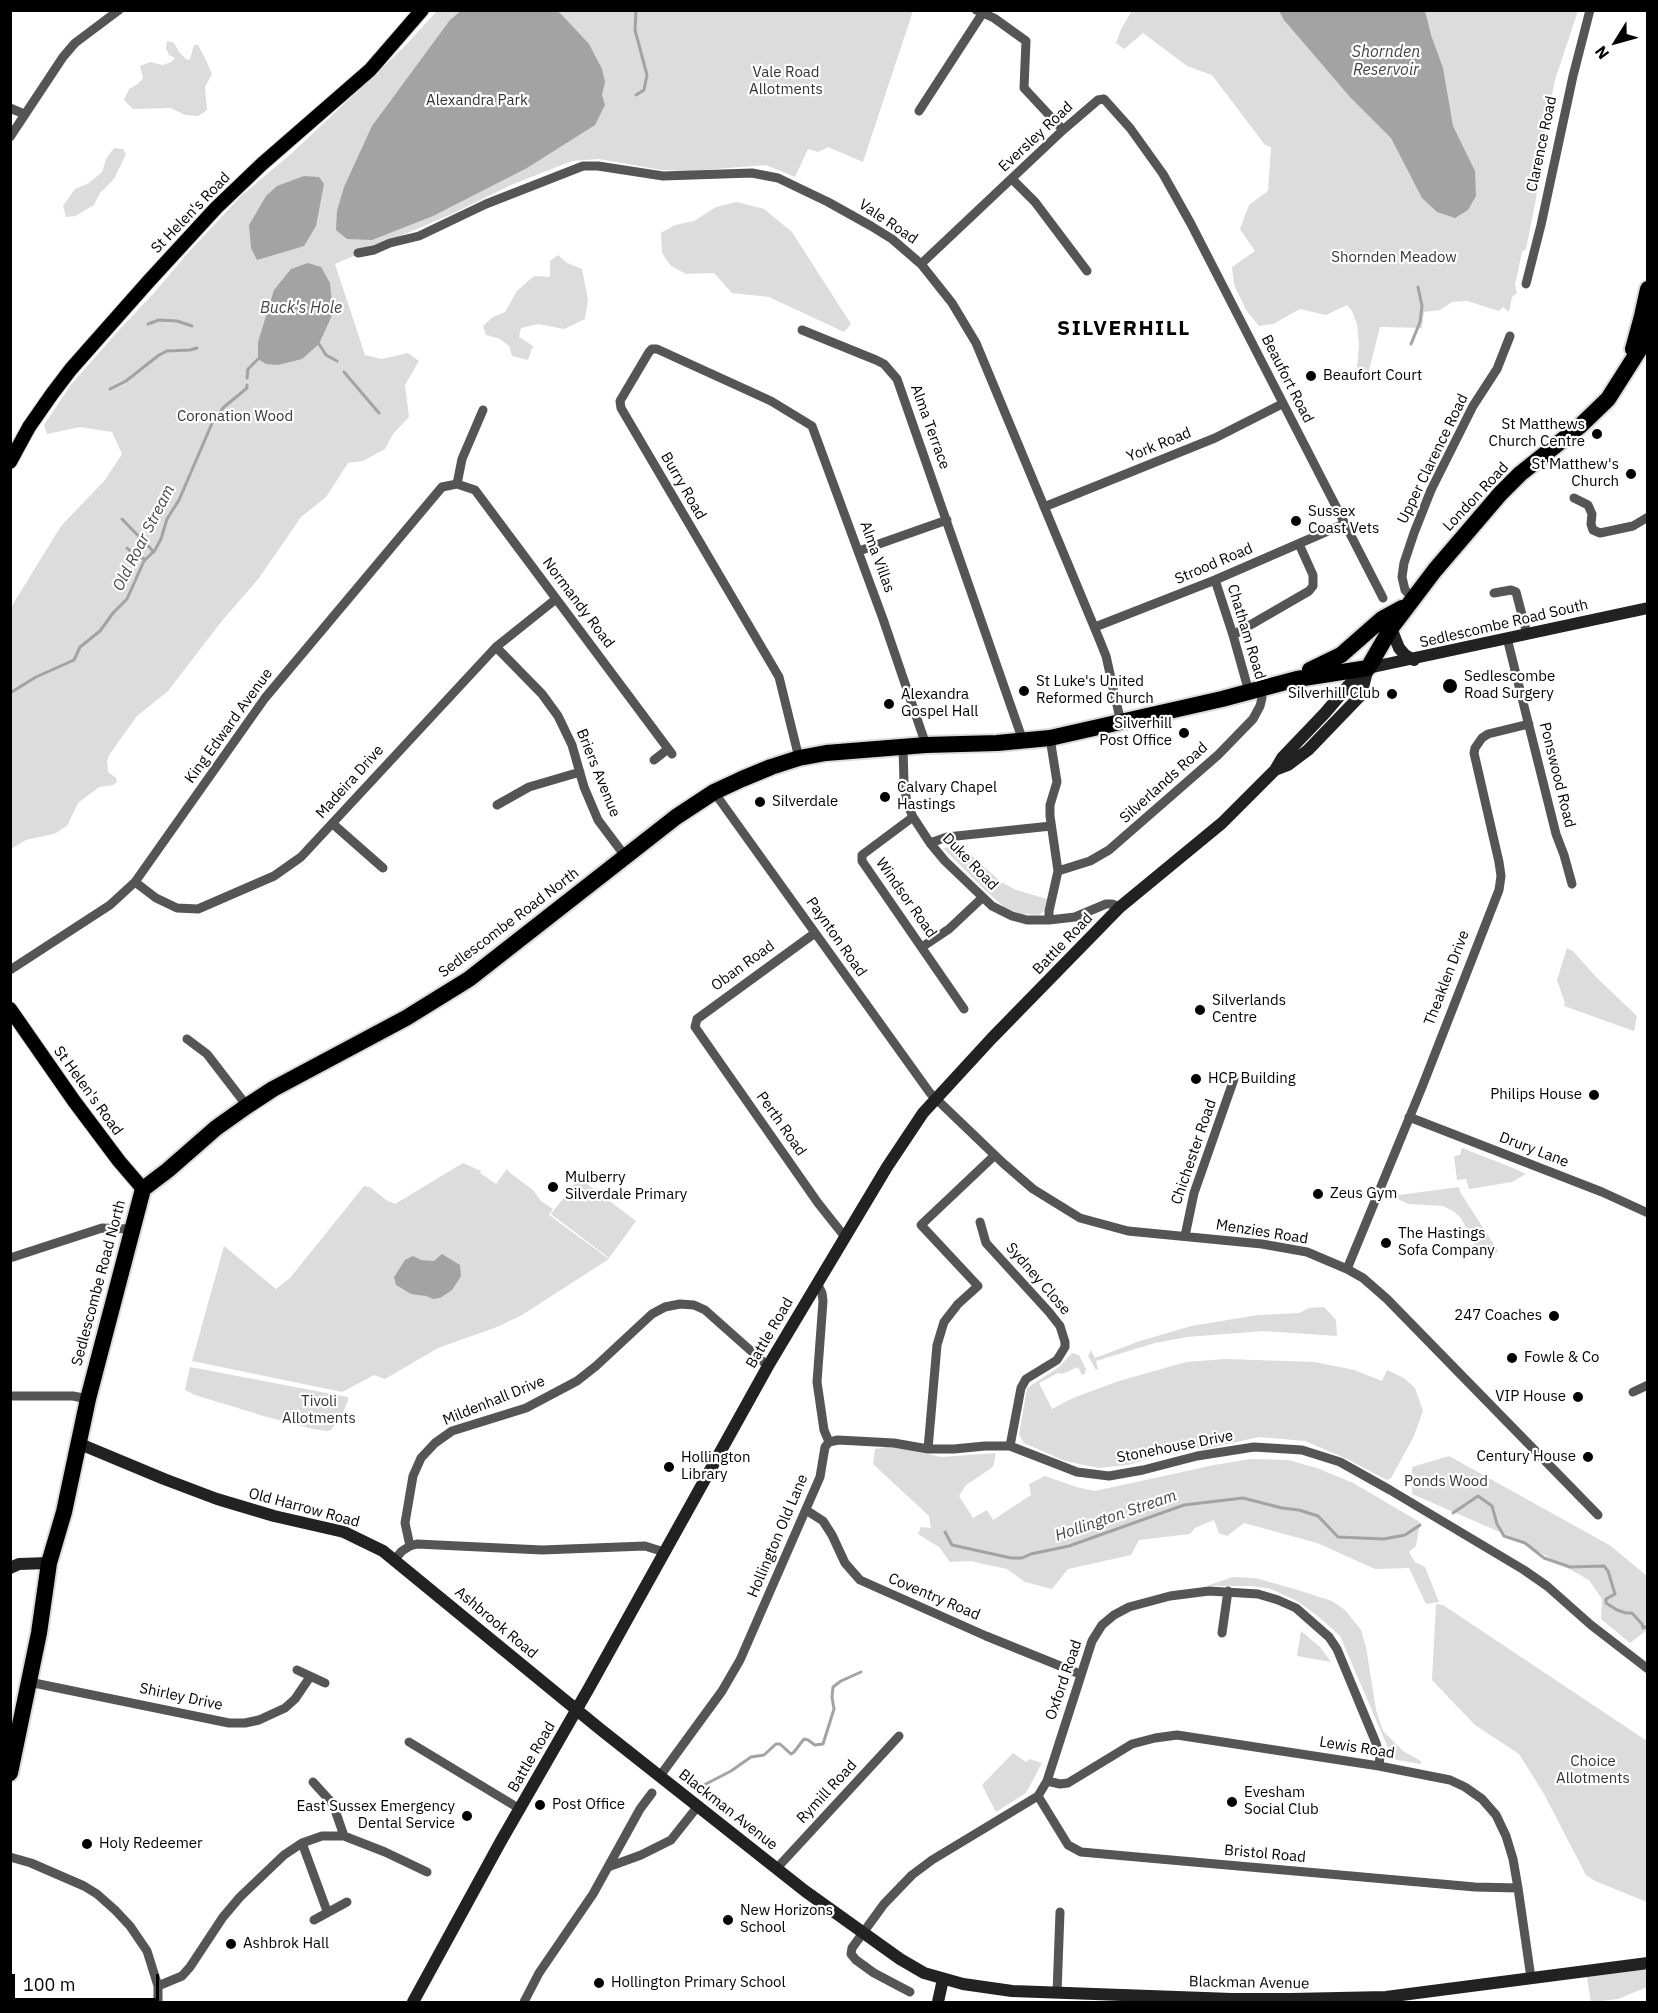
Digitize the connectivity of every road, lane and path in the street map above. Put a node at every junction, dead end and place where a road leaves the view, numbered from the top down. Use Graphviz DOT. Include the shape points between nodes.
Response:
graph roads {
  1 [pos="119,10"];
  2 [pos="422,10"];
  3 [pos="1590,10"];
  4 [pos="985,13"];
  5 [pos="10,108"];
  6 [pos="919,111"];
  7 [pos="24,114"];
  8 [pos="1063,130"];
  9 [pos="10,137"];
  10 [pos="1163,174"];
  11 [pos="1012,180"];
  12 [pos="358,253"];
  13 [pos="921,264"];
  14 [pos="1087,271"];
  15 [pos="1526,285"];
  16 [pos="1647,289"];
  17 [pos="1645,317"];
  18 [pos="801,330"];
  19 [pos="1510,336"];
  20 [pos="1647,336"];
  21 [pos="1629,367"];
  22 [pos="771,401"];
  23 [pos="1282,404"];
  24 [pos="483,410"];
  25 [pos="13,453"];
  26 [pos="457,484"];
  27 [pos="1574,498"];
  28 [pos="1044,507"];
  29 [pos="1647,517"];
  30 [pos="947,520"];
  31 [pos="1344,524"];
  32 [pos="1299,544"];
  33 [pos="859,551"];
  34 [pos="1215,580"];
  35 [pos="1494,593"];
  36 [pos="556,598"];
  37 [pos="1383,598"];
  38 [pos="1410,602"];
  39 [pos="1647,608"];
  40 [pos="1095,627"];
  41 [pos="1391,628"];
  42 [pos="1527,634"];
  43 [pos="1233,635"];
  44 [pos="1507,638"];
  45 [pos="496,647"];
  46 [pos="1414,660"];
  47 [pos="1368,668"];
  48 [pos="1297,679"];
  49 [pos="1254,691"];
  50 [pos="1121,723"];
  51 [pos="1529,724"];
  52 [pos="1050,738"];
  53 [pos="1023,741"];
  54 [pos="926,745"];
  55 [pos="903,747"];
  56 [pos="799,758"];
  57 [pos="654,760"];
  58 [pos="580,772"];
  59 [pos="714,792"];
  60 [pos="497,804"];
  61 [pos="913,817"];
  62 [pos="333,824"];
  63 [pos="1051,826"];
  64 [pos="930,843"];
  65 [pos="625,856"];
  66 [pos="383,868"];
  67 [pos="1058,871"];
  68 [pos="135,882"];
  69 [pos="1572,884"];
  70 [pos="982,898"];
  71 [pos="1120,907"];
  72 [pos="1049,920"];
  73 [pos="815,933"];
  74 [pos="922,947"];
  75 [pos="10,970"];
  76 [pos="10,1009"];
  77 [pos="964,1009"];
  78 [pos="695,1027"];
  79 [pos="187,1039"];
  80 [pos="1234,1079"];
  81 [pos="935,1099"];
  82 [pos="247,1106"];
  83 [pos="1409,1117"];
  84 [pos="995,1155"];
  85 [pos="142,1189"];
  86 [pos="1647,1213"];
  87 [pos="980,1222"];
  88 [pos="131,1229"];
  89 [pos="1185,1236"];
  90 [pos="845,1237"];
  91 [pos="10,1258"];
  92 [pos="1347,1269"];
  93 [pos="817,1283"];
  94 [pos="768,1366"];
  95 [pos="1647,1385"];
  96 [pos="1633,1392"];
  97 [pos="10,1396"];
  98 [pos="88,1399"];
  99 [pos="829,1442"];
  100 [pos="80,1444"];
  101 [pos="1010,1446"];
  102 [pos="928,1449"];
  103 [pos="806,1510"];
  104 [pos="1598,1515"];
  105 [pos="410,1546"];
  106 [pos="664,1552"];
  107 [pos="395,1559"];
  108 [pos="49,1563"];
  109 [pos="10,1568"];
  110 [pos="1228,1592"];
  111 [pos="1222,1633"];
  112 [pos="1647,1669"];
  113 [pos="297,1670"];
  114 [pos="1080,1674"];
  115 [pos="310,1677"];
  116 [pos="29,1682"];
  117 [pos="325,1683"];
  118 [pos="577,1710"];
  119 [pos="899,1736"];
  120 [pos="409,1742"];
  121 [pos="1379,1766"];
  122 [pos="10,1773"];
  123 [pos="660,1776"];
  124 [pos="1047,1781"];
  125 [pos="313,1782"];
  126 [pos="652,1793"];
  127 [pos="1038,1796"];
  128 [pos="698,1806"];
  129 [pos="520,1809"];
  130 [pos="344,1836"];
  131 [pos="302,1843"];
  132 [pos="10,1857"];
  133 [pos="608,1867"];
  134 [pos="777,1868"];
  135 [pos="427,1872"];
  136 [pos="1518,1888"];
  137 [pos="348,1902"];
  138 [pos="327,1911"];
  139 [pos="1060,1912"];
  140 [pos="314,1920"];
  141 [pos="862,1933"];
  142 [pos="1647,1963"];
  143 [pos="1531,1978"];
  144 [pos="943,1979"];
  145 [pos="158,1986"];
  146 [pos="910,1992"];
  147 [pos="1057,1993"];
  148 [pos="1291,2001"];
  149 [pos="158,2002"];
  150 [pos="413,2002"];
  151 [pos="524,2002"];
  152 [pos="938,2002"];
  1 -- 7 [label="street" via="75,43"];
  2 -- 25 [label="main road, St Helen's Road" via="370,70 209,216 72,369"];
  3 -- 15 [label="street, Clarence Road"];
  4 -- 6 [label="street"];
  4 -- 8 [label="street" via="1026,41 1024,88"];
  5 -- 7 [label="street"];
  7 -- 9 [label="street"];
  8 -- 10 [label="street, Eversley Road" via="1104,99"];
  8 -- 11 [label="street, Eversley Road"];
  10 -- 23 [label="street, Beaufort Road"];
  11 -- 13 [label="street, Eversley Road"];
  11 -- 14 [label="street" via="1035,202"];
  12 -- 13 [label="street, Vale Road" via="419,236 475,208 565,172 598,166 663,176 752,173 778,178 871,226"];
  13 -- 28 [label="street, Vale Road" via="952,303 976,343"];
  16 -- 17 [label="highway, London Road"];
  17 -- 21 [label="highway, London Road"];
  18 -- 30 [label="street, Alma Terrace" via="876,360 891,371 901,388"];
  19 -- 38 [label="street, Upper Clarence Road" via="1497,369 1473,406 1431,490 1414,532 1402,577"];
  20 -- 21 [label="highway, London Road"];
  21 -- 38 [label="highway, London Road" via="1598,409 1500,494"];
  22 -- 33 [label="street, Alma Villas" via="812,426"];
  22 -- 56 [label="street, Burry Road" via="652,349 620,401 779,677"];
  23 -- 28 [label="street, York Road" via="1215,438"];
  23 -- 31 [label="street, Beaufort Road"];
  24 -- 26 [label="street" via="462,459"];
  26 -- 36 [label="street, Normandy Road" via="475,490"];
  26 -- 68 [label="street, King Edward Avenue" via="442,487 265,698"];
  27 -- 29 [label="street" via="1588,505 1593,530 1600,533 1633,526"];
  28 -- 40 [label="street, Vale Road"];
  30 -- 33 [label="street"];
  30 -- 53 [label="street, Alma Terrace"];
  31 -- 32 [label="street, Strood Road"];
  31 -- 37 [label="street, Beaufort Road"];
  32 -- 34 [label="street, Strood Road"];
  32 -- 43 [label="street" via="1313,575 1313,586"];
  33 -- 54 [label="street, Alma Villas"];
  34 -- 40 [label="street, Strood Road"];
  34 -- 43 [label="street, Chatham Road"];
  35 -- 42 [label="street" via="1516,592"];
  36 -- 45 [label="street, Madeira Drive"];
  36 -- 57 [label="street, Normandy Road" via="670,751"];
  38 -- 41 [label="highway, London Road"];
  38 -- 48 [label="highway" via="1382,619 1341,655"];
  39 -- 42 [label="street, Sedlescombe Road South"];
  40 -- 50 [label="street, Vale Road" via="1106,656"];
  41 -- 46 [label="street" via="1399,648"];
  41 -- 47 [label="highway, London Road"];
  42 -- 44 [label="street, Sedlescombe Road South"];
  43 -- 49 [label="street, Chatham Road"];
  44 -- 46 [label="street, Sedlescombe Road South"];
  44 -- 51 [label="street, Ponswood Road"];
  45 -- 58 [label="street, Briers Avenue" via="558,716"];
  45 -- 62 [label="street, Madeira Drive"];
  46 -- 47 [label="street, Sedlescombe Road South"];
  47 -- 48 [label="highway, Sedlescombe Road North"];
  47 -- 71 [label="street, Battle Road" via="1222,823"];
  48 -- 49 [label="highway, Sedlescombe Road North"];
  49 -- 50 [label="highway, Sedlescombe Road North"];
  49 -- 67 [label="street, Silverlands Road" via="1262,698 1260,706 1218,755 1109,850"];
  50 -- 52 [label="highway, Sedlescombe Road North"];
  51 -- 69 [label="street, Ponswood Road"];
  51 -- 83 [label="street, Theaklen Drive" via="1488,734 1475,748 1500,862 1499,890"];
  52 -- 53 [label="highway, Sedlescombe Road North"];
  52 -- 63 [label="street" via="1057,782 1050,805"];
  53 -- 54 [label="highway, Sedlescombe Road North"];
  54 -- 55 [label="highway, Sedlescombe Road North"];
  55 -- 56 [label="highway, Sedlescombe Road North"];
  55 -- 61 [label="street, Duke Road" via="904,783"];
  56 -- 59 [label="highway, Sedlescombe Road North"];
  58 -- 60 [label="street" via="529,787"];
  58 -- 65 [label="street, Briers Avenue" via="598,820"];
  59 -- 65 [label="highway, Sedlescombe Road North"];
  59 -- 73 [label="street, Paynton Road"];
  61 -- 64 [label="street, Duke Road"];
  61 -- 74 [label="street, Windsor Road" via="862,855 862,861"];
  62 -- 66 [label="street"];
  62 -- 68 [label="street, Madeira Drive" via="302,857 274,876 198,909 177,908"];
  63 -- 64 [label="street" via="947,837"];
  63 -- 67 [label="street"];
  64 -- 70 [label="street, Duke Road"];
  65 -- 82 [label="highway, Sedlescombe Road North" via="469,979"];
  67 -- 72 [label="street"];
  68 -- 75 [label="street, King Edward Avenue" via="110,905"];
  70 -- 72 [label="street, Duke Road" via="1012,916"];
  70 -- 74 [label="street" via="949,929"];
  71 -- 72 [label="street, Duke Road" via="1106,904 1075,916"];
  71 -- 81 [label="street, Battle Road"];
  73 -- 78 [label="street, Oban Road" via="696,1019"];
  73 -- 81 [label="street, Paynton Road"];
  74 -- 77 [label="street, Windsor Road"];
  76 -- 85 [label="main road, St Helen's Road"];
  78 -- 90 [label="street, Perth Road"];
  79 -- 82 [label="street" via="207,1054"];
  80 -- 89 [label="street, Chichester Road" via="1194,1192"];
  81 -- 84 [label="street, Menzies Road"];
  81 -- 90 [label="street, Battle Road" via="887,1167"];
  82 -- 85 [label="highway, Sedlescombe Road North"];
  83 -- 86 [label="street, Drury Lane"];
  83 -- 92 [label="street, Theaklen Drive"];
  84 -- 89 [label="street, Menzies Road" via="1033,1189 1080,1218 1128,1231"];
  84 -- 102 [label="street" via="921,1225 978,1286 944,1322 937,1345"];
  85 -- 88 [label="highway, Sedlescombe Road North"];
  87 -- 101 [label="street, Sydney Close" via="986,1243 1049,1312 1060,1326 1065,1342 1057,1360 1026,1379 1021,1388"];
  88 -- 91 [label="street" via="102,1228"];
  88 -- 98 [label="highway, Sedlescombe Road North"];
  89 -- 92 [label="street, Menzies Road" via="1307,1252"];
  90 -- 93 [label="street, Battle Road"];
  92 -- 104 [label="street, Menzies Road" via="1387,1299"];
  93 -- 94 [label="street, Battle Road"];
  93 -- 99 [label="street" via="823,1301 816,1382"];
  94 -- 105 [label="street, Mildenhall Drive" via="705,1310 694,1305 680,1304 652,1314 578,1381 526,1408 452,1431 435,1443 421,1458 413,1476 405,1523"];
  94 -- 106 [label="street, Battle Road"];
  95 -- 96 [label="street"];
  97 -- 98 [label="street"];
  98 -- 100 [label="highway, Sedlescombe Road North"];
  99 -- 102 [label="street, Stonehouse Drive" via="894,1443"];
  99 -- 103 [label="street, Hollington Old Lane"];
  100 -- 107 [label="street, Old Harrow Road" via="217,1499 344,1532"];
  100 -- 108 [label="highway, Sedlescombe Road North"];
  101 -- 102 [label="street, Stonehouse Drive"];
  101 -- 112 [label="street, Stonehouse Drive" via="1095,1475 1120,1474 1258,1447 1302,1450 1340,1462 1524,1570"];
  103 -- 114 [label="street, Coventry Road" via="823,1521 845,1563 860,1580"];
  103 -- 123 [label="street, Hollington Old Lane" via="740,1660"];
  105 -- 106 [label="street" via="542,1550 645,1546"];
  105 -- 107 [label="street"];
  106 -- 118 [label="street, Battle Road"];
  107 -- 118 [label="street, Ashbrook Road"];
  108 -- 109 [label="street"];
  108 -- 116 [label="highway, Sedlescombe Road North"];
  110 -- 111 [label="street"];
  110 -- 114 [label="street, Oxford Road" via="1170,1596 1114,1615 1092,1641"];
  110 -- 121 [label="street, Oxford Road" via="1258,1594 1296,1608 1329,1637 1345,1665 1376,1743"];
  113 -- 115 [label="street"];
  114 -- 124 [label="street, Oxford Road"];
  115 -- 116 [label="street, Shirley Drive" via="285,1708 245,1723"];
  115 -- 117 [label="street"];
  116 -- 122 [label="highway, Sedlescombe Road North"];
  118 -- 123 [label="street, Blackman Avenue"];
  118 -- 129 [label="street, Battle Road"];
  119 -- 134 [label="street, Rymill Road"];
  120 -- 129 [label="street"];
  121 -- 124 [label="street, Lewis Road" via="1177,1735 1132,1744 1068,1783"];
  121 -- 136 [label="street, Lewis Road" via="1450,1780 1482,1799 1496,1815 1506,1836"];
  123 -- 128 [label="street, Blackman Avenue"];
  124 -- 127 [label="street, Oxford Road"];
  125 -- 130 [label="street" via="333,1804"];
  126 -- 133 [label="street"];
  127 -- 136 [label="street, Bristol Road" via="1068,1845 1081,1852"];
  127 -- 141 [label="street, Oxford Road" via="912,1875"];
  128 -- 133 [label="street" via="671,1840"];
  128 -- 134 [label="street, Blackman Avenue"];
  129 -- 150 [label="street, Battle Road"];
  130 -- 131 [label="street" via="322,1836"];
  130 -- 135 [label="street"];
  131 -- 138 [label="street"];
  131 -- 145 [label="street" via="240,1897 182,1976"];
  132 -- 145 [label="street" via="97,1894 139,1938"];
  133 -- 151 [label="street"];
  134 -- 141 [label="street, Blackman Avenue"];
  136 -- 143 [label="street, Lewis Road"];
  137 -- 138 [label="street"];
  138 -- 140 [label="street"];
  139 -- 147 [label="street"];
  141 -- 144 [label="street, Blackman Avenue" via="900,1959"];
  141 -- 146 [label="street" via="851,1954 874,1973"];
  142 -- 143 [label="street, Blackman Avenue"];
  143 -- 148 [label="street, Blackman Avenue" via="1386,1996"];
  144 -- 147 [label="street, Blackman Avenue" via="985,1988"];
  144 -- 152 [label="street"];
  145 -- 149 [label="street"];
  147 -- 148 [label="street, Blackman Avenue"];
}
